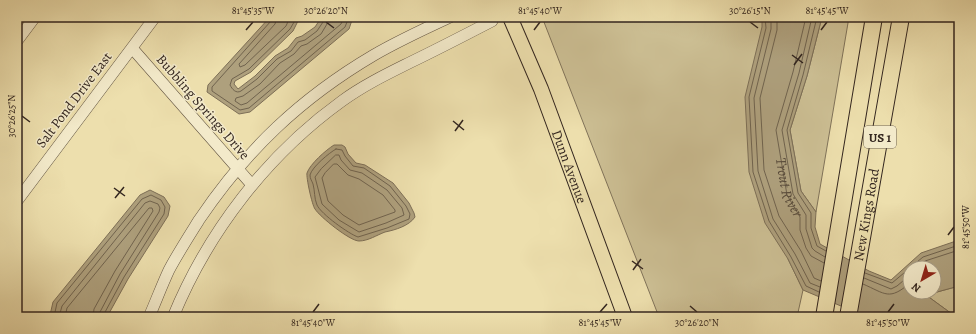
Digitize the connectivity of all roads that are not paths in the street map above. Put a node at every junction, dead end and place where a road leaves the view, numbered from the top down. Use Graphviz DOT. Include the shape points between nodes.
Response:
graph roads {
  1 [pos="35,17"];
  2 [pos="156,17"];
  3 [pos="450,17"];
  4 [pos="494,17"];
  5 [pos="510,17"];
  6 [pos="874,17"];
  7 [pos="901,17"];
  8 [pos="17,41"];
  9 [pos="132,48"];
  10 [pos="237,168"];
  11 [pos="252,184"];
  12 [pos="17,201"];
  13 [pos="824,314"];
  14 [pos="149,317"];
  15 [pos="173,317"];
  16 [pos="625,317"];
  17 [pos="848,317"];
  1 -- 8 [label="street"];
  2 -- 9 [label="street, Salt Pond Drive East"];
  3 -- 10 [label="street" via="375,54 329,84 269,133"];
  4 -- 11 [label="street" via="492,21 373,82 342,101 296,139"];
  5 -- 16 [label="main road, Dunn Avenue" via="541,89"];
  6 -- 13 [label="highway, New Kings Road / US 1"];
  7 -- 17 [label="highway, New Kings Road / US 1"];
  9 -- 10 [label="street, Bubbling Springs Drive"];
  9 -- 12 [label="street, Salt Pond Drive East"];
  10 -- 11 [label="street, Bubbling Springs Drive"];
  10 -- 14 [label="street" via="189,236 169,270"];
  11 -- 15 [label="street" via="222,224"];
}
